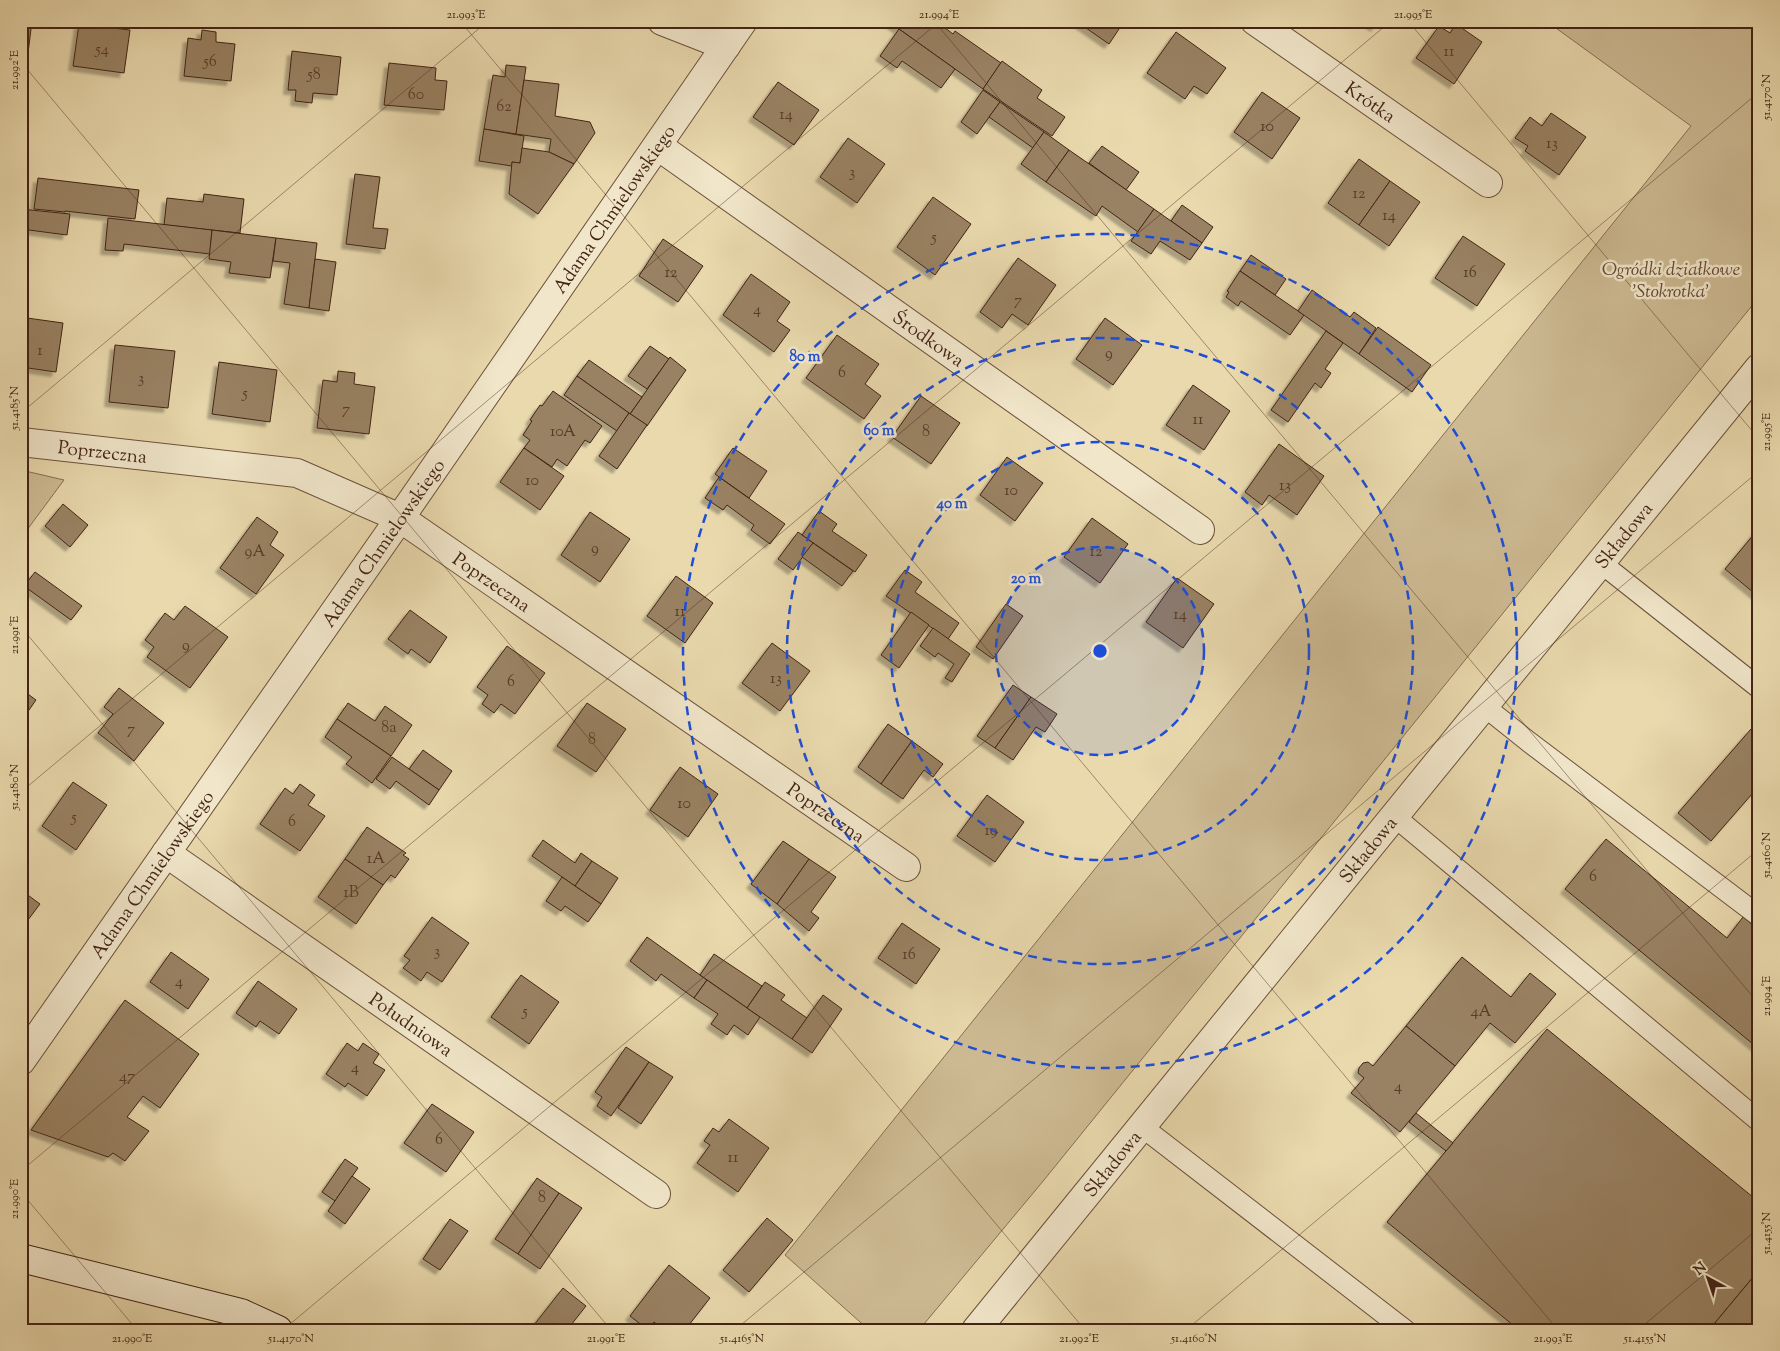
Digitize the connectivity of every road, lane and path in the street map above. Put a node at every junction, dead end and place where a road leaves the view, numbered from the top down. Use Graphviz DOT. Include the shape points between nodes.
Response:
graph roads {
  1 [pos="662,21"];
  2 [pos="743,21"];
  3 [pos="1255,21"];
  4 [pos="726,46"];
  5 [pos="658,146"];
  6 [pos="1488,183"];
  7 [pos="1759,368"];
  8 [pos="21,442"];
  9 [pos="400,518"];
  10 [pos="1200,530"];
  11 [pos="1601,563"];
  12 [pos="1759,688"];
  13 [pos="1484,706"];
  14 [pos="1394,816"];
  15 [pos="166,853"];
  16 [pos="906,867"];
  17 [pos="1759,916"];
  18 [pos="21,1061"];
  19 [pos="1759,1121"];
  20 [pos="1142,1126"];
  21 [pos="656,1194"];
  22 [pos="21,1258"];
  23 [pos="278,1330"];
  24 [pos="976,1330"];
  25 [pos="1405,1330"];
  1 -- 4 [label="street"];
  2 -- 4 [label="street, Adama Chmielowskiego"];
  3 -- 6 [label="street, Krótka"];
  4 -- 5 [label="street, Adama Chmielowskiego"];
  5 -- 9 [label="street, Adama Chmielowskiego"];
  5 -- 10 [label="street, Środkowa"];
  7 -- 11 [label="street, Składowa"];
  8 -- 9 [label="street, Poprzeczna" via="297,473"];
  9 -- 15 [label="street, Adama Chmielowskiego"];
  9 -- 16 [label="street, Poprzeczna"];
  11 -- 12 [label="lane"];
  11 -- 13 [label="street, Składowa"];
  13 -- 14 [label="street, Składowa"];
  13 -- 17 [label="lane"];
  14 -- 19 [label="lane"];
  14 -- 20 [label="street, Składowa"];
  15 -- 18 [label="street, Adama Chmielowskiego"];
  15 -- 21 [label="street, Południowa"];
  20 -- 24 [label="street, Składowa"];
  20 -- 25 [label="lane"];
  22 -- 23 [label="street" via="241,1313"];
}
